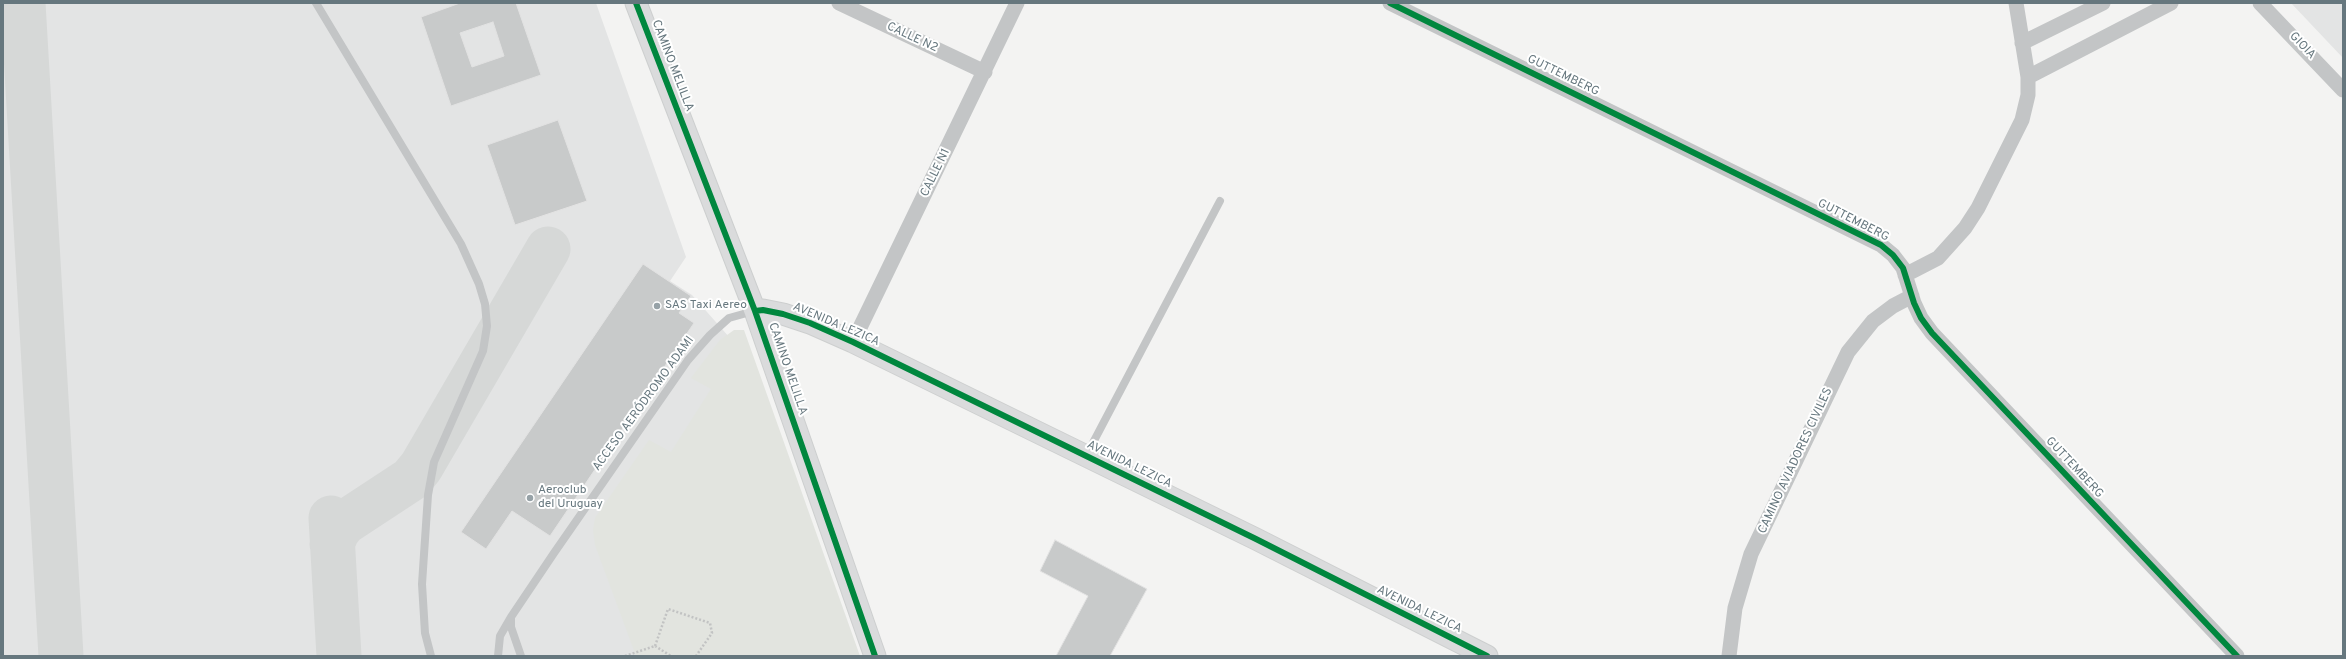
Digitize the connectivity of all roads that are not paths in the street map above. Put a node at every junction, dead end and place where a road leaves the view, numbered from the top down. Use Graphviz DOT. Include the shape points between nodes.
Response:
graph roads {
  1 [pos="316,3"];
  2 [pos="636,3"];
  3 [pos="839,3"];
  4 [pos="1017,3"];
  5 [pos="1390,3"];
  6 [pos="2016,3"];
  7 [pos="2103,3"];
  8 [pos="2171,3"];
  9 [pos="2260,3"];
  10 [pos="2022,43"];
  11 [pos="985,72"];
  12 [pos="2028,77"];
  13 [pos="2343,90"];
  14 [pos="1220,201"];
  15 [pos="1905,274"];
  16 [pos="1912,296"];
  17 [pos="755,311"];
  18 [pos="853,342"];
  19 [pos="1086,457"];
  20 [pos="511,617"];
  21 [pos="431,656"];
  22 [pos="498,656"];
  23 [pos="521,656"];
  24 [pos="875,656"];
  25 [pos="1487,656"];
  26 [pos="1729,656"];
  27 [pos="2237,656"];
  1 -- 21 [label="lane" via="461,244 480,284 485,304 487,326 483,351 434,462 428,495 422,584 425,633"];
  2 -- 17 [label="street, CAMINO MELILLA"];
  3 -- 11 [label="street, CALLE N2"];
  4 -- 11 [label="street, CALLE N1"];
  5 -- 15 [label="street, GUTTEMBERG" via="1881,245 1893,255"];
  6 -- 10 [label="street"];
  7 -- 10 [label="street"];
  8 -- 12 [label="street"];
  9 -- 13 [label="street, GIOIA"];
  10 -- 12 [label="street"];
  11 -- 18 [label="street, CALLE N1"];
  12 -- 15 [label="street" via="2028,95 2022,120 1978,208 1965,228 1938,258"];
  14 -- 19 [label="lane"];
  15 -- 16 [label="street, GUTTEMBERG"];
  16 -- 26 [label="street, CAMINO AVIADORES CIVILES" via="1873,321 1848,352 1751,554 1736,608"];
  16 -- 27 [label="street, GUTTEMBERG" via="1921,318 1945,348"];
  17 -- 18 [label="street, AVENIDA LEZICA" via="783,314"];
  17 -- 20 [label="lane, ACCESO AERÓDROMO ADAMI" via="729,318 688,360"];
  17 -- 24 [label="street, CAMINO MELILLA"];
  18 -- 19 [label="street, AVENIDA LEZICA"];
  19 -- 25 [label="street, AVENIDA LEZICA"];
  20 -- 22 [label="lane, ACCESO AERÓDROMO ADAMI" via="500,636"];
  20 -- 23 [label="lane" via="511,627"];
}
